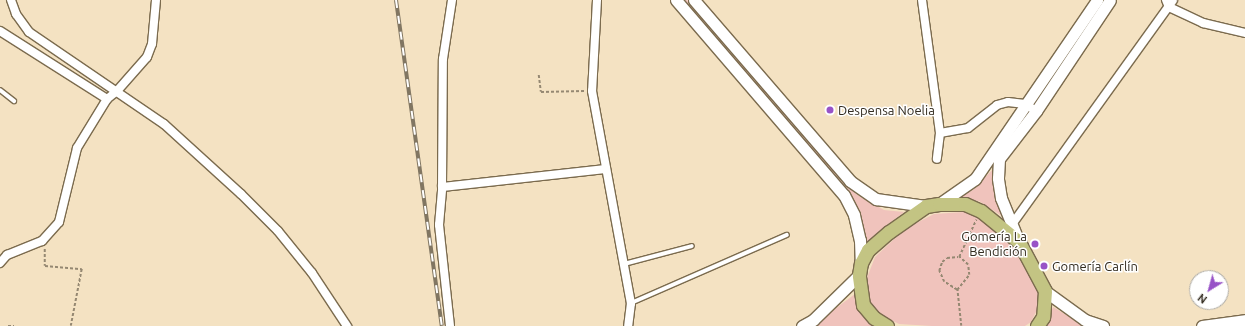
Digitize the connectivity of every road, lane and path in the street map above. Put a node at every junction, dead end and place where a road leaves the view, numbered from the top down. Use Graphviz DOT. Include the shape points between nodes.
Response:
graph roads {
  1 [pos="11,0"];
  2 [pos="156,0"];
  3 [pos="452,0"];
  4 [pos="597,0"];
  5 [pos="676,0"];
  6 [pos="694,0"];
  7 [pos="922,0"];
  8 [pos="1096,0"];
  9 [pos="1110,0"];
  10 [pos="1169,2"];
  11 [pos="0,31"];
  12 [pos="1245,33"];
  13 [pos="538,75"];
  14 [pos="0,90"];
  15 [pos="117,91"];
  16 [pos="592,91"];
  17 [pos="107,99"];
  18 [pos="14,101"];
  19 [pos="1026,104"];
  20 [pos="1036,112"];
  21 [pos="940,133"];
  22 [pos="937,159"];
  23 [pos="606,169"];
  24 [pos="442,187"];
  25 [pos="933,205"];
  26 [pos="981,211"];
  27 [pos="1013,223"];
  28 [pos="787,235"];
  29 [pos="42,241"];
  30 [pos="1019,242"];
  31 [pos="692,246"];
  32 [pos="959,257"];
  33 [pos="0,263"];
  34 [pos="624,264"];
  35 [pos="860,269"];
  36 [pos="957,290"];
  37 [pos="1045,291"];
  38 [pos="631,303"];
  39 [pos="1245,320"];
  40 [pos="8,326"];
  41 [pos="14,326"];
  42 [pos="71,326"];
  43 [pos="347,326"];
  44 [pos="450,326"];
  45 [pos="628,326"];
  46 [pos="802,326"];
  47 [pos="887,326"];
  48 [pos="961,326"];
  49 [pos="1037,326"];
  50 [pos="1103,326"];
  51 [pos="1202,326"];
  1 -- 15 [label="street" via="16,14 29,32"];
  2 -- 15 [label="street" via="152,44 147,57"];
  3 -- 24 [label="street" via="443,59"];
  4 -- 16 [label="street"];
  5 -- 35 [label="main road" via="844,195 854,215 860,240"];
  6 -- 25 [label="main road" via="850,181 876,199 890,203"];
  7 -- 21 [label="street"];
  8 -- 19 [label="main road"];
  9 -- 20 [label="main road"];
  10 -- 12 [label="street" via="1203,23"];
  10 -- 27 [label="street"];
  11 -- 17 [label="street"];
  13 -- 16 [label="path" via="541,92"];
  14 -- 18 [label="lane"];
  15 -- 17 [label="street"];
  15 -- 43 [label="street" via="164,124 278,231 312,273"];
  16 -- 23 [label="street"];
  17 -- 29 [label="street" via="77,148 59,222"];
  19 -- 20 [label="street"];
  19 -- 21 [label="street" via="1008,102 997,106 968,128"];
  19 -- 25 [label="main road" via="974,179"];
  20 -- 27 [label="main road" via="999,159 1001,198"];
  21 -- 22 [label="street"];
  23 -- 24 [label="street"];
  23 -- 34 [label="street"];
  24 -- 44 [label="street" via="439,225"];
  25 -- 26 [label="main road" via="965,204"];
  25 -- 35 [label="main road" via="889,232 868,250"];
  26 -- 30 [label="main road"];
  26 -- 32 [label="path"];
  27 -- 30 [label="main road"];
  28 -- 38 [label="lane"];
  29 -- 33 [label="street" via="7,255"];
  29 -- 42 [label="path" via="47,253 45,266 82,269"];
  30 -- 37 [label="main road"];
  31 -- 34 [label="lane"];
  32 -- 36 [label="path" via="968,265 969,275"];
  32 -- 36 [label="path" via="947,258 942,262 939,272 944,282"];
  34 -- 38 [label="street"];
  35 -- 46 [label="main road" via="813,320"];
  35 -- 47 [label="main road" via="863,305 874,318"];
  36 -- 48 [label="path"];
  37 -- 49 [label="main road" via="1043,317"];
  37 -- 50 [label="main road" via="1085,320"];
  38 -- 45 [label="street"];
  39 -- 51 [label="main road"];
  40 -- 41 [label="path"];
}
